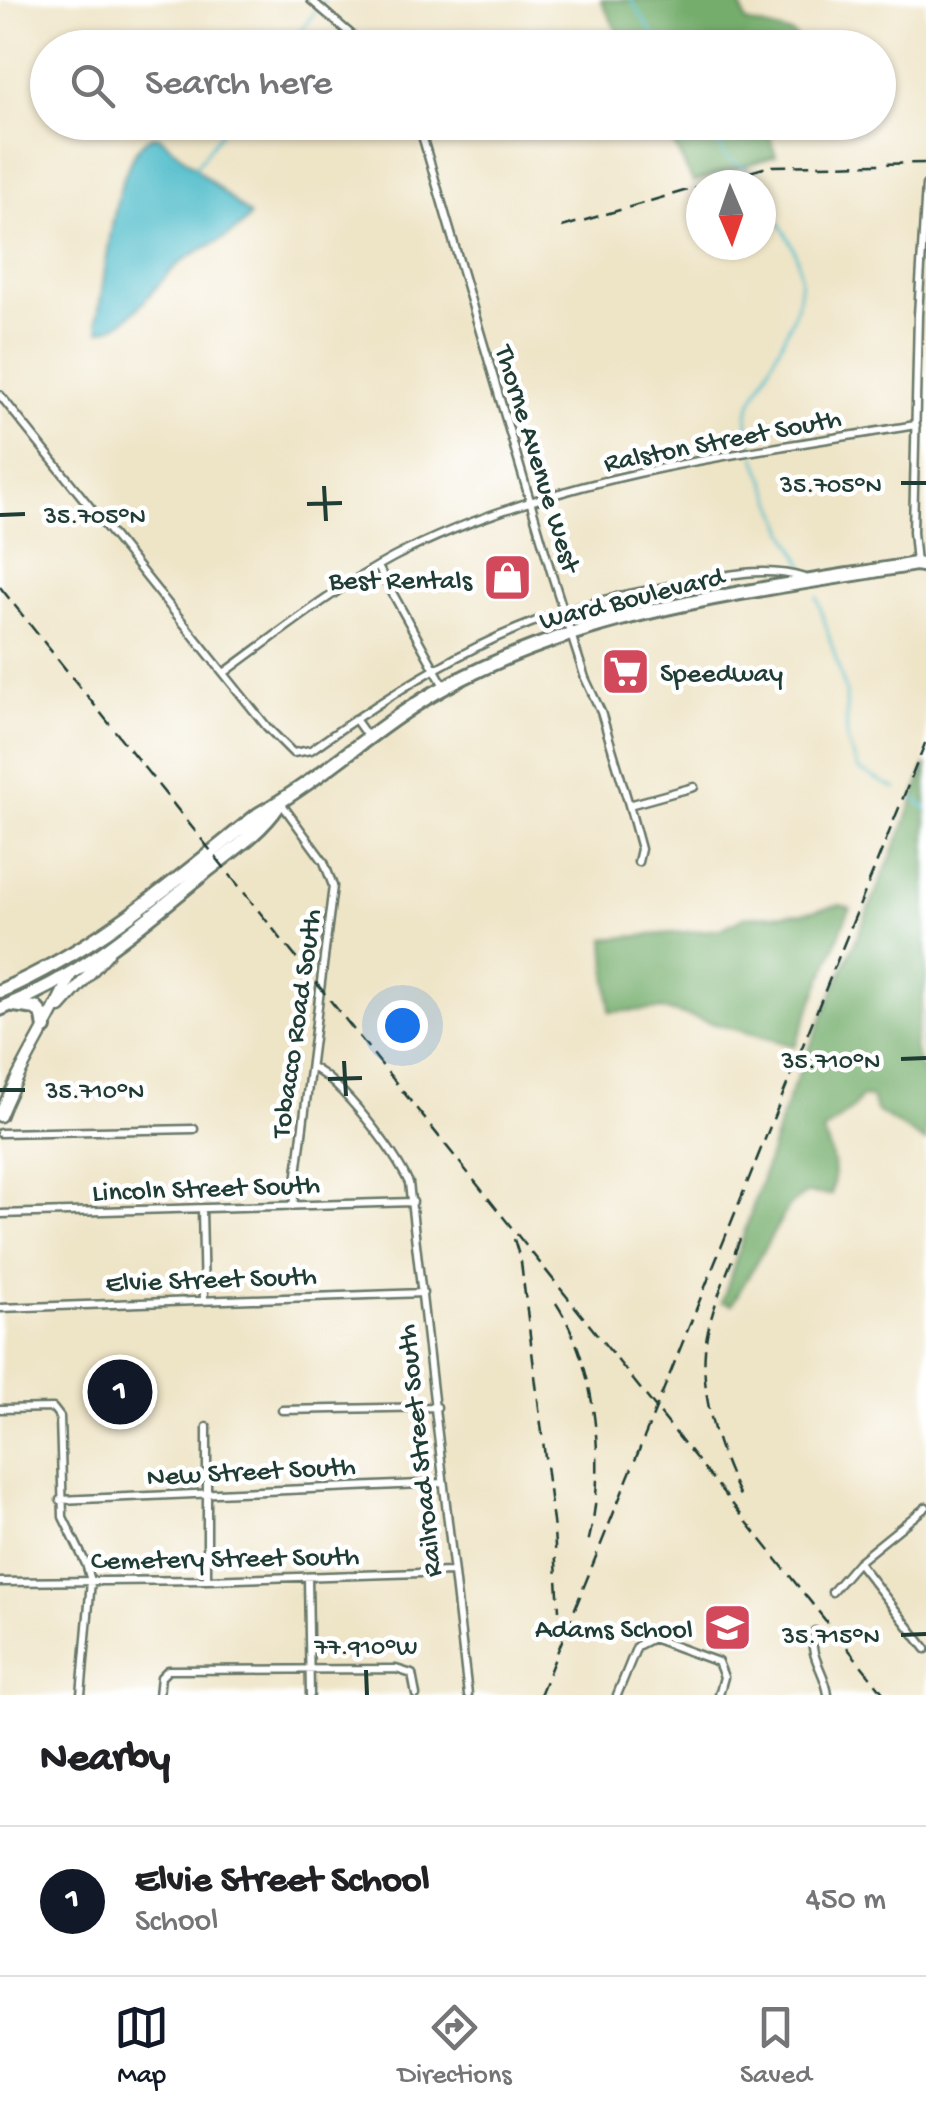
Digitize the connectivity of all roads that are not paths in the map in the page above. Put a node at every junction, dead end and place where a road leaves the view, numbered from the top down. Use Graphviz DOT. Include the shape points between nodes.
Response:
graph roads {
  1 [pos="310,0"];
  2 [pos="346,30"];
  3 [pos="423,140"];
  4 [pos="926,185"];
  5 [pos="0,395"];
  6 [pos="916,426"];
  7 [pos="530,502"];
  8 [pos="923,562"];
  9 [pos="378,566"];
  10 [pos="815,582"];
  11 [pos="564,611"];
  12 [pos="570,633"];
  13 [pos="434,668"];
  14 [pos="224,673"];
  15 [pos="445,687"];
  16 [pos="354,719"];
  17 [pos="367,736"];
  18 [pos="694,787"];
  19 [pos="280,802"];
  20 [pos="629,805"];
  21 [pos="638,862"];
  22 [pos="84,948"];
  23 [pos="109,952"];
  24 [pos="70,976"];
  25 [pos="2,990"];
  26 [pos="6,1007"];
  27 [pos="55,1011"];
  28 [pos="45,1028"];
  29 [pos="311,1068"];
  30 [pos="0,1116"];
  31 [pos="194,1128"];
  32 [pos="0,1132"];
  33 [pos="413,1202"];
  34 [pos="294,1206"];
  35 [pos="202,1208"];
  36 [pos="0,1214"];
  37 [pos="423,1293"];
  38 [pos="204,1300"];
  39 [pos="0,1308"];
  40 [pos="437,1407"];
  41 [pos="0,1408"];
  42 [pos="282,1410"];
  43 [pos="207,1427"];
  44 [pos="443,1483"];
  45 [pos="208,1492"];
  46 [pos="60,1500"];
  47 [pos="926,1509"];
  48 [pos="858,1562"];
  49 [pos="452,1572"];
  50 [pos="308,1577"];
  51 [pos="91,1580"];
  52 [pos="207,1580"];
  53 [pos="0,1582"];
  54 [pos="832,1592"];
  55 [pos="814,1631"];
  56 [pos="926,1649"];
  57 [pos="309,1670"];
  58 [pos="82,1695"];
  59 [pos="159,1695"];
  60 [pos="310,1695"];
  61 [pos="416,1695"];
  62 [pos="468,1695"];
  63 [pos="617,1695"];
  64 [pos="718,1695"];
  65 [pos="828,1695"];
  1 -- 2 [label="street"];
  3 -- 7 [label="street, Thorne Avenue West"];
  4 -- 6 [label="street"];
  5 -- 14 [label="street"];
  6 -- 7 [label="street, Ralston Street South" via="626,476"];
  6 -- 8 [label="street" via="913,532"];
  7 -- 9 [label="street, Ralston Street South"];
  7 -- 11 [label="street, Thorne Avenue West"];
  8 -- 10 [label="highway, Ward Boulevard"];
  9 -- 13 [label="street"];
  9 -- 14 [label="street, Ralston Street South"];
  10 -- 11 [label="street" via="744,572"];
  10 -- 12 [label="highway, Ward Boulevard"];
  11 -- 12 [label="street, Thorne Avenue West"];
  11 -- 13 [label="street"];
  12 -- 15 [label="highway, Ward Boulevard"];
  12 -- 20 [label="street, Thorne Avenue West"];
  13 -- 15 [label="street"];
  13 -- 16 [label="street"];
  14 -- 16 [label="street" via="292,753 311,750"];
  15 -- 17 [label="highway, Ward Boulevard"];
  16 -- 17 [label="street"];
  17 -- 19 [label="highway, Ward Boulevard"];
  18 -- 20 [label="street"];
  19 -- 22 [label="highway, Ward Boulevard"];
  19 -- 23 [label="highway, Ward Boulevard" via="246,839"];
  19 -- 29 [label="street, Tobacco Road South" via="324,862 333,886"];
  20 -- 21 [label="street, Thorne Avenue West"];
  22 -- 24 [label="highway"];
  22 -- 25 [label="highway, Ward Boulevard"];
  23 -- 24 [label="highway, Ward Boulevard"];
  23 -- 27 [label="street"];
  24 -- 26 [label="highway, Ward Boulevard"];
  24 -- 27 [label="street"];
  26 -- 28 [label="highway" via="36,1008"];
  27 -- 28 [label="street"];
  28 -- 30 [label="street"];
  29 -- 33 [label="street, Railroad Street South" via="332,1080 393,1154"];
  29 -- 34 [label="street, Tobacco Road South"];
  31 -- 32 [label="street"];
  33 -- 34 [label="street, Lincoln Street South"];
  33 -- 37 [label="street, Railroad Street South"];
  34 -- 35 [label="street, Lincoln Street South"];
  35 -- 36 [label="street, Lincoln Street South"];
  35 -- 38 [label="street"];
  37 -- 38 [label="street, Elvie Street South"];
  37 -- 40 [label="street, Railroad Street South"];
  38 -- 39 [label="street, Elvie Street South"];
  40 -- 42 [label="street"];
  40 -- 44 [label="street, Railroad Street South"];
  41 -- 46 [label="street" via="57,1412"];
  43 -- 45 [label="street"];
  44 -- 45 [label="street, New Street South"];
  44 -- 49 [label="street, Railroad Street South"];
  45 -- 46 [label="street, New Street South"];
  45 -- 52 [label="street"];
  46 -- 51 [label="street"];
  47 -- 48 [label="street"];
  48 -- 54 [label="street"];
  48 -- 56 [label="street"];
  49 -- 50 [label="street, Cemetery Street South"];
  49 -- 62 [label="street, Railroad Street South"];
  50 -- 52 [label="street, Cemetery Street South"];
  50 -- 57 [label="street"];
  51 -- 52 [label="street, Cemetery Street South"];
  51 -- 53 [label="street, Cemetery Street South"];
  51 -- 58 [label="street"];
  55 -- 65 [label="street" via="812,1650"];
  57 -- 59 [label="street" via="178,1670 162,1674"];
  57 -- 60 [label="street"];
  57 -- 61 [label="street" via="396,1669 412,1674"];
  63 -- 64 [label="street" via="637,1646 649,1638 718,1662 724,1677"];
}
